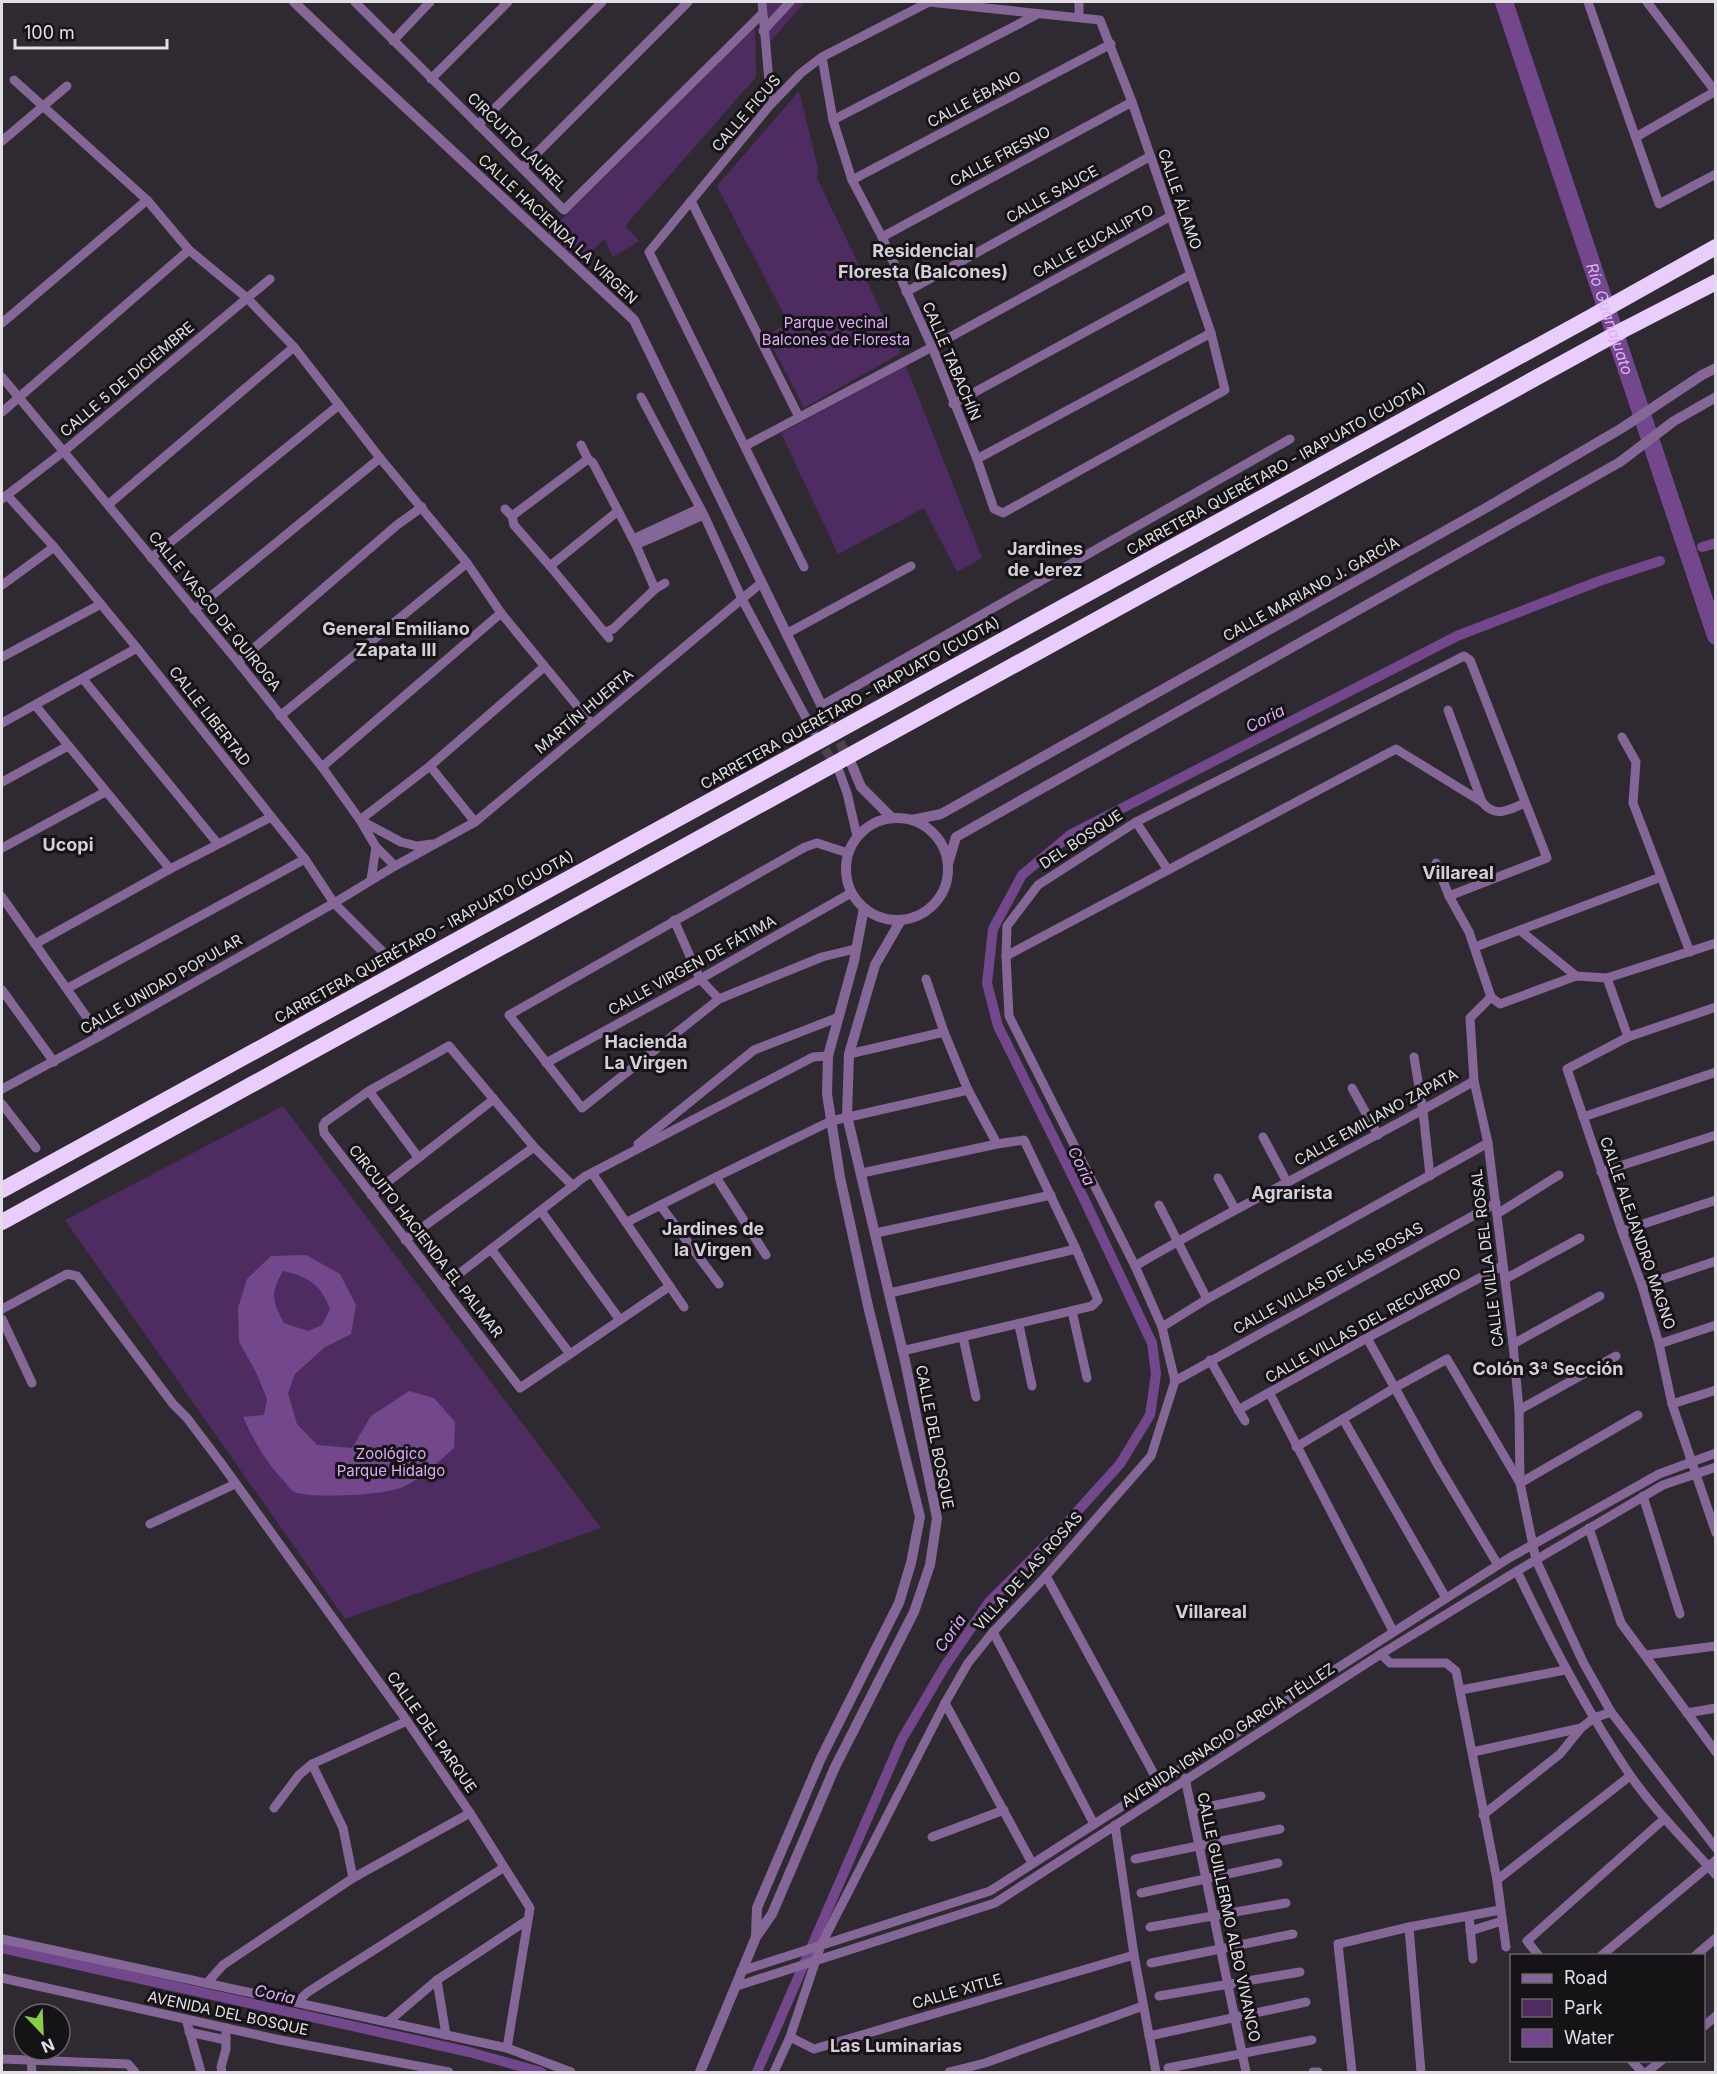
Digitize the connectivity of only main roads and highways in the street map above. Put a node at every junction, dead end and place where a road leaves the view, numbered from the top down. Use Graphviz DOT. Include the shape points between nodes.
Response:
graph roads {
  1 [pos="1716,247"];
  2 [pos="1716,282"];
  3 [pos="2,1190"];
  4 [pos="2,1222"];
  1 -- 3 [label="highway, CARRETERA QUERÉTARO - IRAPUATO (CUOTA)"];
  2 -- 4 [label="highway"];
}
